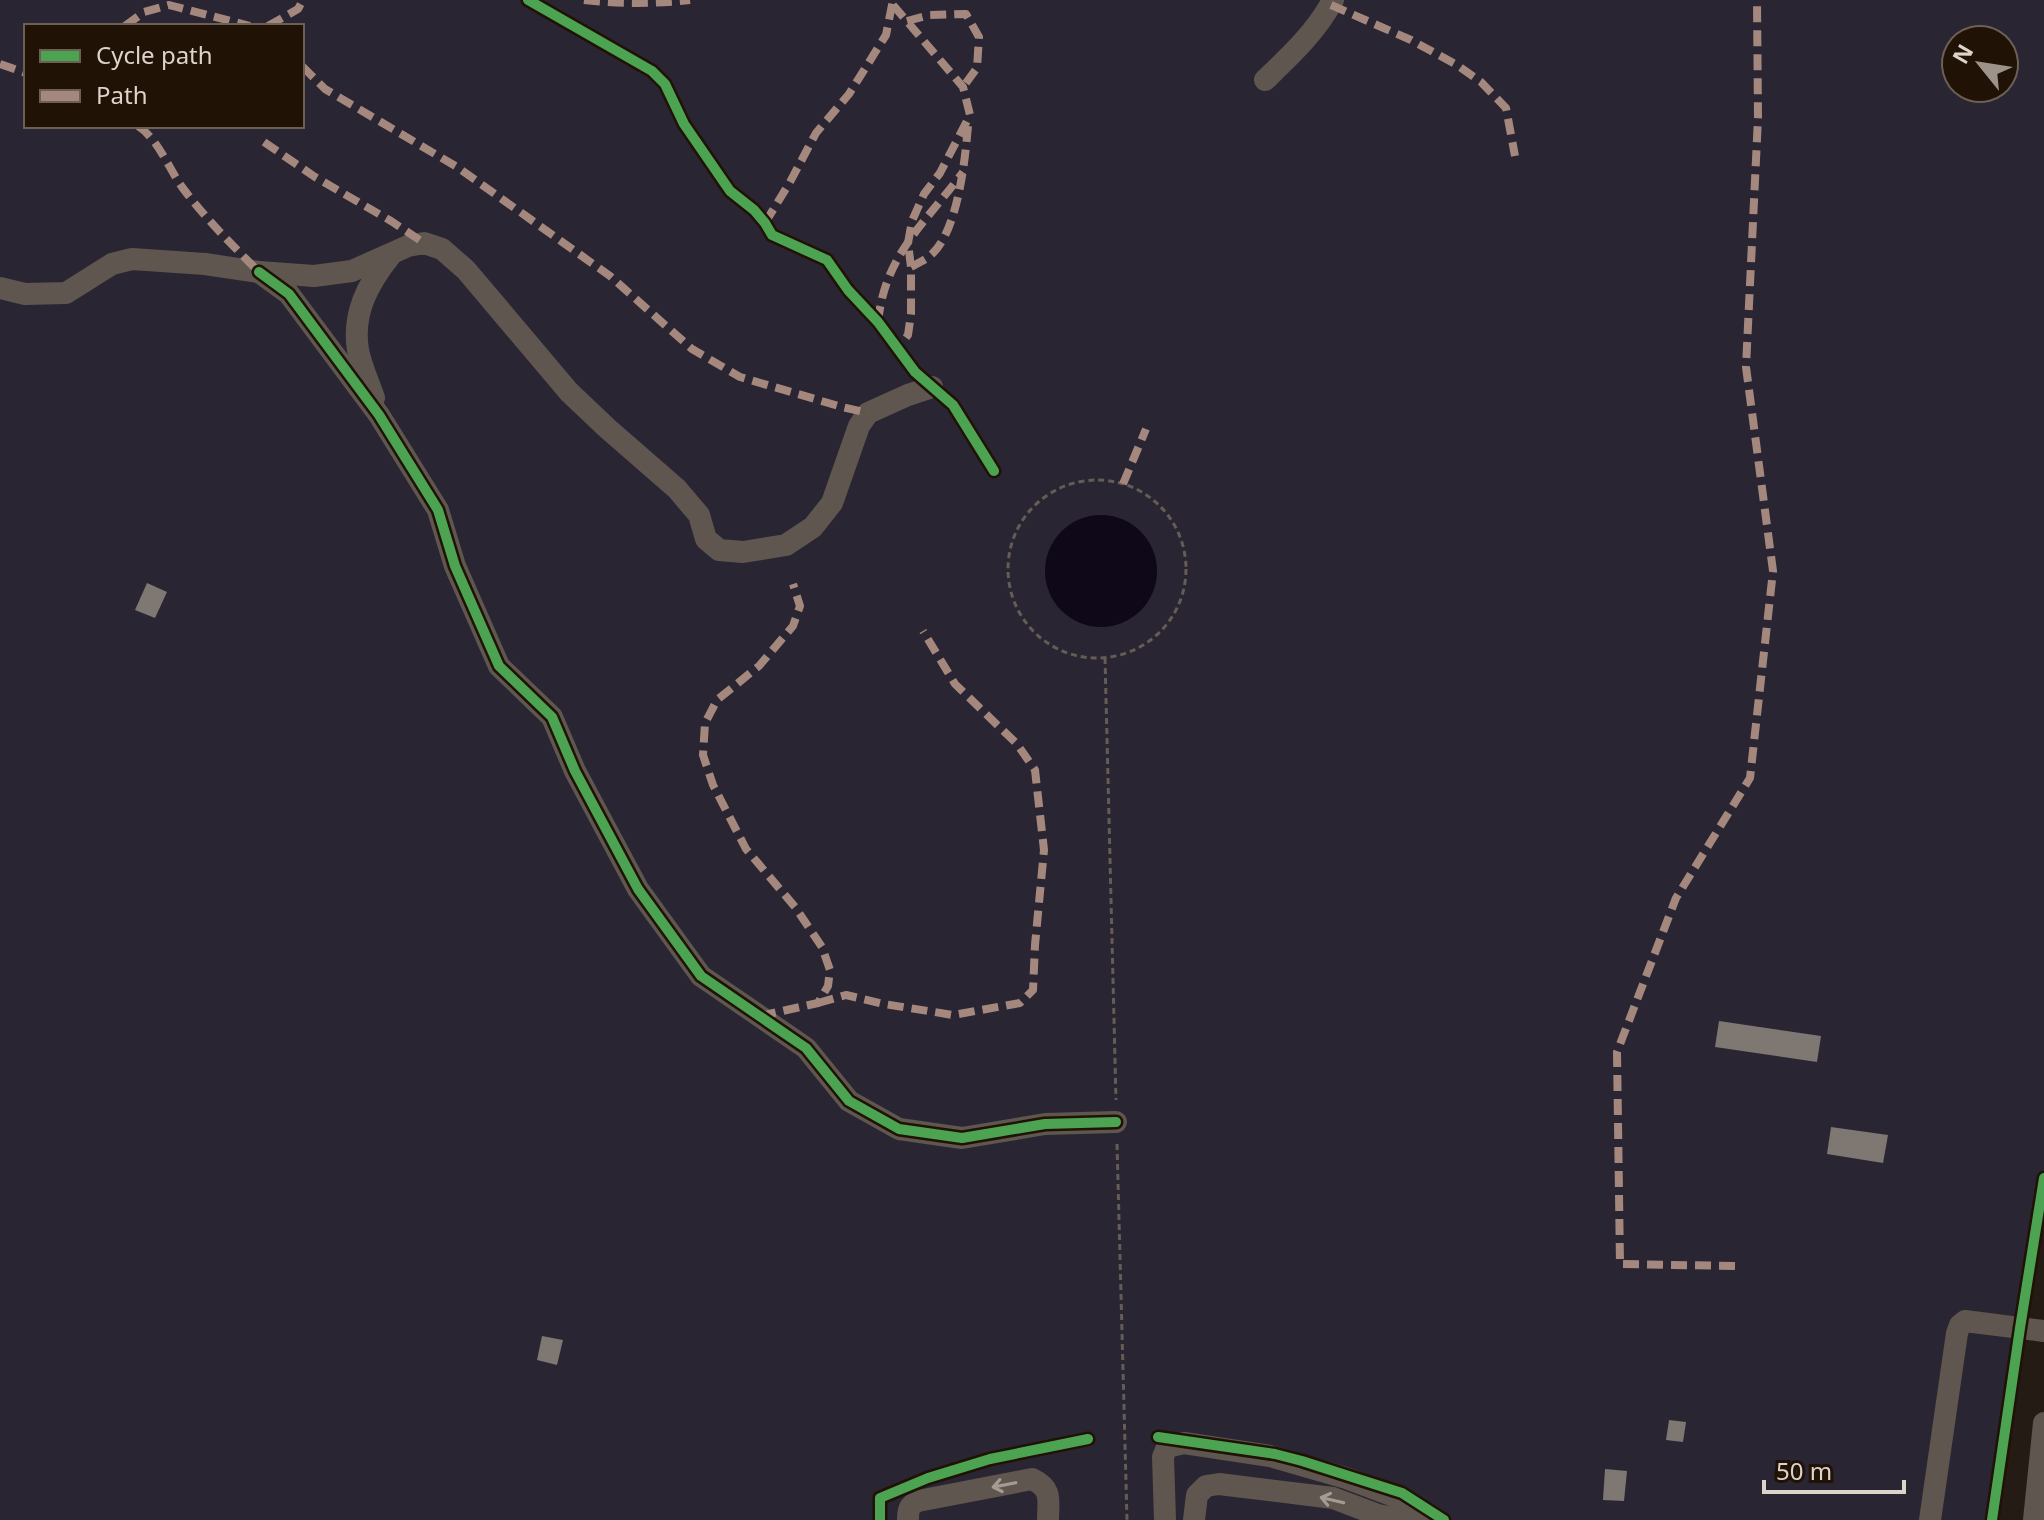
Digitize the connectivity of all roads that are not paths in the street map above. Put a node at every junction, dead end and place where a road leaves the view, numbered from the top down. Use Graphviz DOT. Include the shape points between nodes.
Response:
graph roads {
  1 [pos="1333,0"];
  2 [pos="1265,80"];
  3 [pos="391,255"];
  4 [pos="259,272"];
  5 [pos="0,288"];
  6 [pos="932,387"];
  7 [pos="379,415"];
  8 [pos="1116,1122"];
  9 [pos="2044,1331"];
  10 [pos="2044,1423"];
  11 [pos="908,1520"];
  12 [pos="1048,1520"];
  13 [pos="1165,1520"];
  14 [pos="1194,1520"];
  15 [pos="1406,1520"];
  16 [pos="1437,1520"];
  17 [pos="1930,1520"];
  18 [pos="2034,1520"];
  1 -- 2 [label="street" via="1300,45"];
  3 -- 4 [label="street" via="352,271 314,276"];
  3 -- 6 [label="street" via="424,243 442,249 466,270 569,392 677,489 699,515 706,539 719,550 786,545 813,527 832,503 868,413"];
  3 -- 7 [label="street" via="364,294 357,324 358,349"];
  4 -- 5 [label="street" via="132,259 112,264 66,293 25,294"];
  4 -- 7 [label="street" via="289,294"];
  7 -- 8 [label="street" via="438,510 455,566 499,666 552,717 638,889 701,976 806,1048 849,1101 899,1129 962,1138 1045,1124"];
  9 -- 17 [label="street" via="1965,1321 1960,1325"];
  10 -- 18 [label="street"];
  12 -- 11 [label="street, one-way" via="1047,1491 1032,1479 918,1501 908,1509"];
  13 -- 16 [label="street" via="1163,1457 1167,1447 1184,1443 1270,1456 1346,1478 1399,1498"];
  15 -- 14 [label="street, one-way" via="1333,1498 1219,1484 1206,1486 1197,1495"];
}
